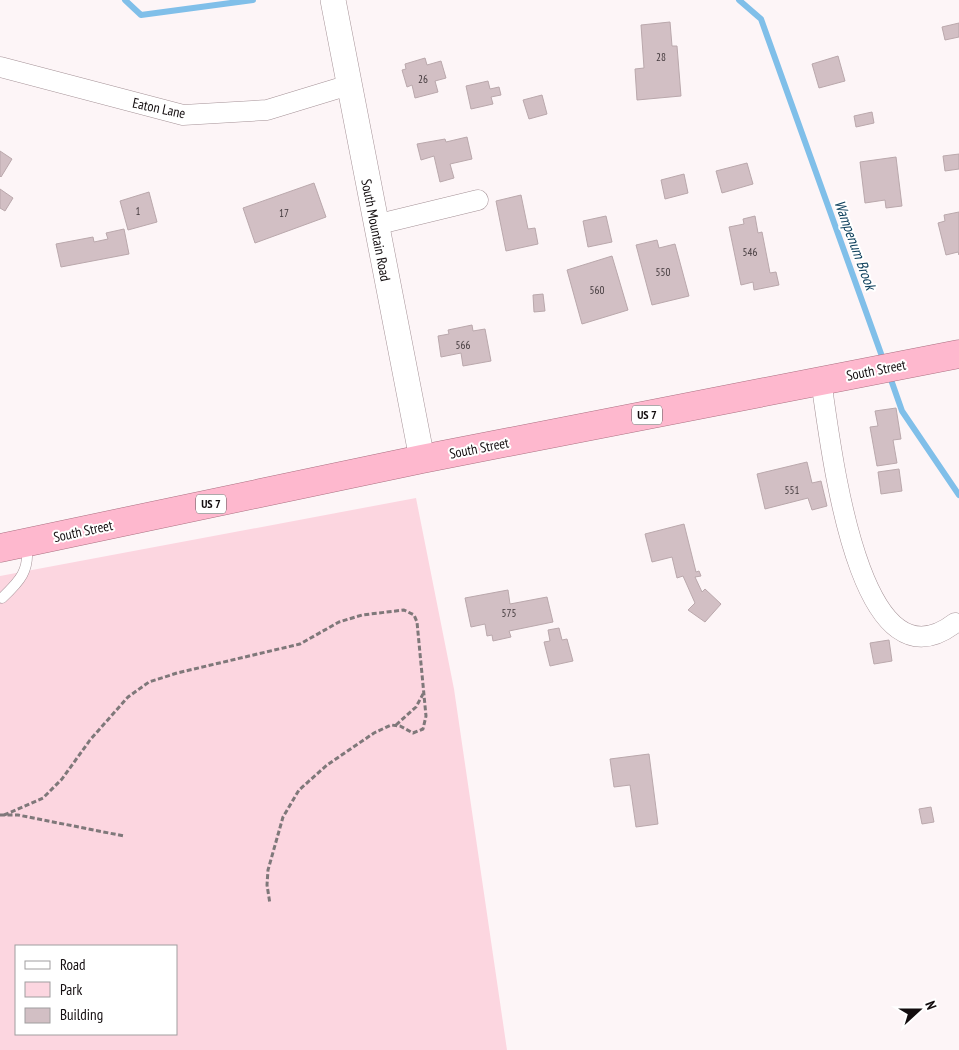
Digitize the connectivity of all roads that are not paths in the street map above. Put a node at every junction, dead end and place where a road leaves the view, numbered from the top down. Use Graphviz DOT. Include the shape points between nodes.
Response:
graph roads {
  1 [pos="333,2"];
  2 [pos="0,67"];
  3 [pos="349,85"];
  4 [pos="478,200"];
  5 [pos="375,225"];
  6 [pos="959,354"];
  7 [pos="821,381"];
  8 [pos="422,460"];
  9 [pos="13,545"];
  10 [pos="2,598"];
  11 [pos="955,623"];
  1 -- 3 [label="street, South Mountain Road"];
  2 -- 3 [label="street, Eaton Lane" via="183,115 266,110"];
  3 -- 5 [label="street, South Mountain Road"];
  4 -- 5 [label="street"];
  5 -- 8 [label="street, South Mountain Road"];
  6 -- 7 [label="highway, South Street / US 7"];
  7 -- 8 [label="highway, South Street / US 7"];
  7 -- 11 [label="street" via="852,543 870,595 888,622 906,635 927,638"];
  8 -- 9 [label="highway, South Street / US 7"];
  9 -- 10 [label="lane" via="28,554 24,574"];
}
